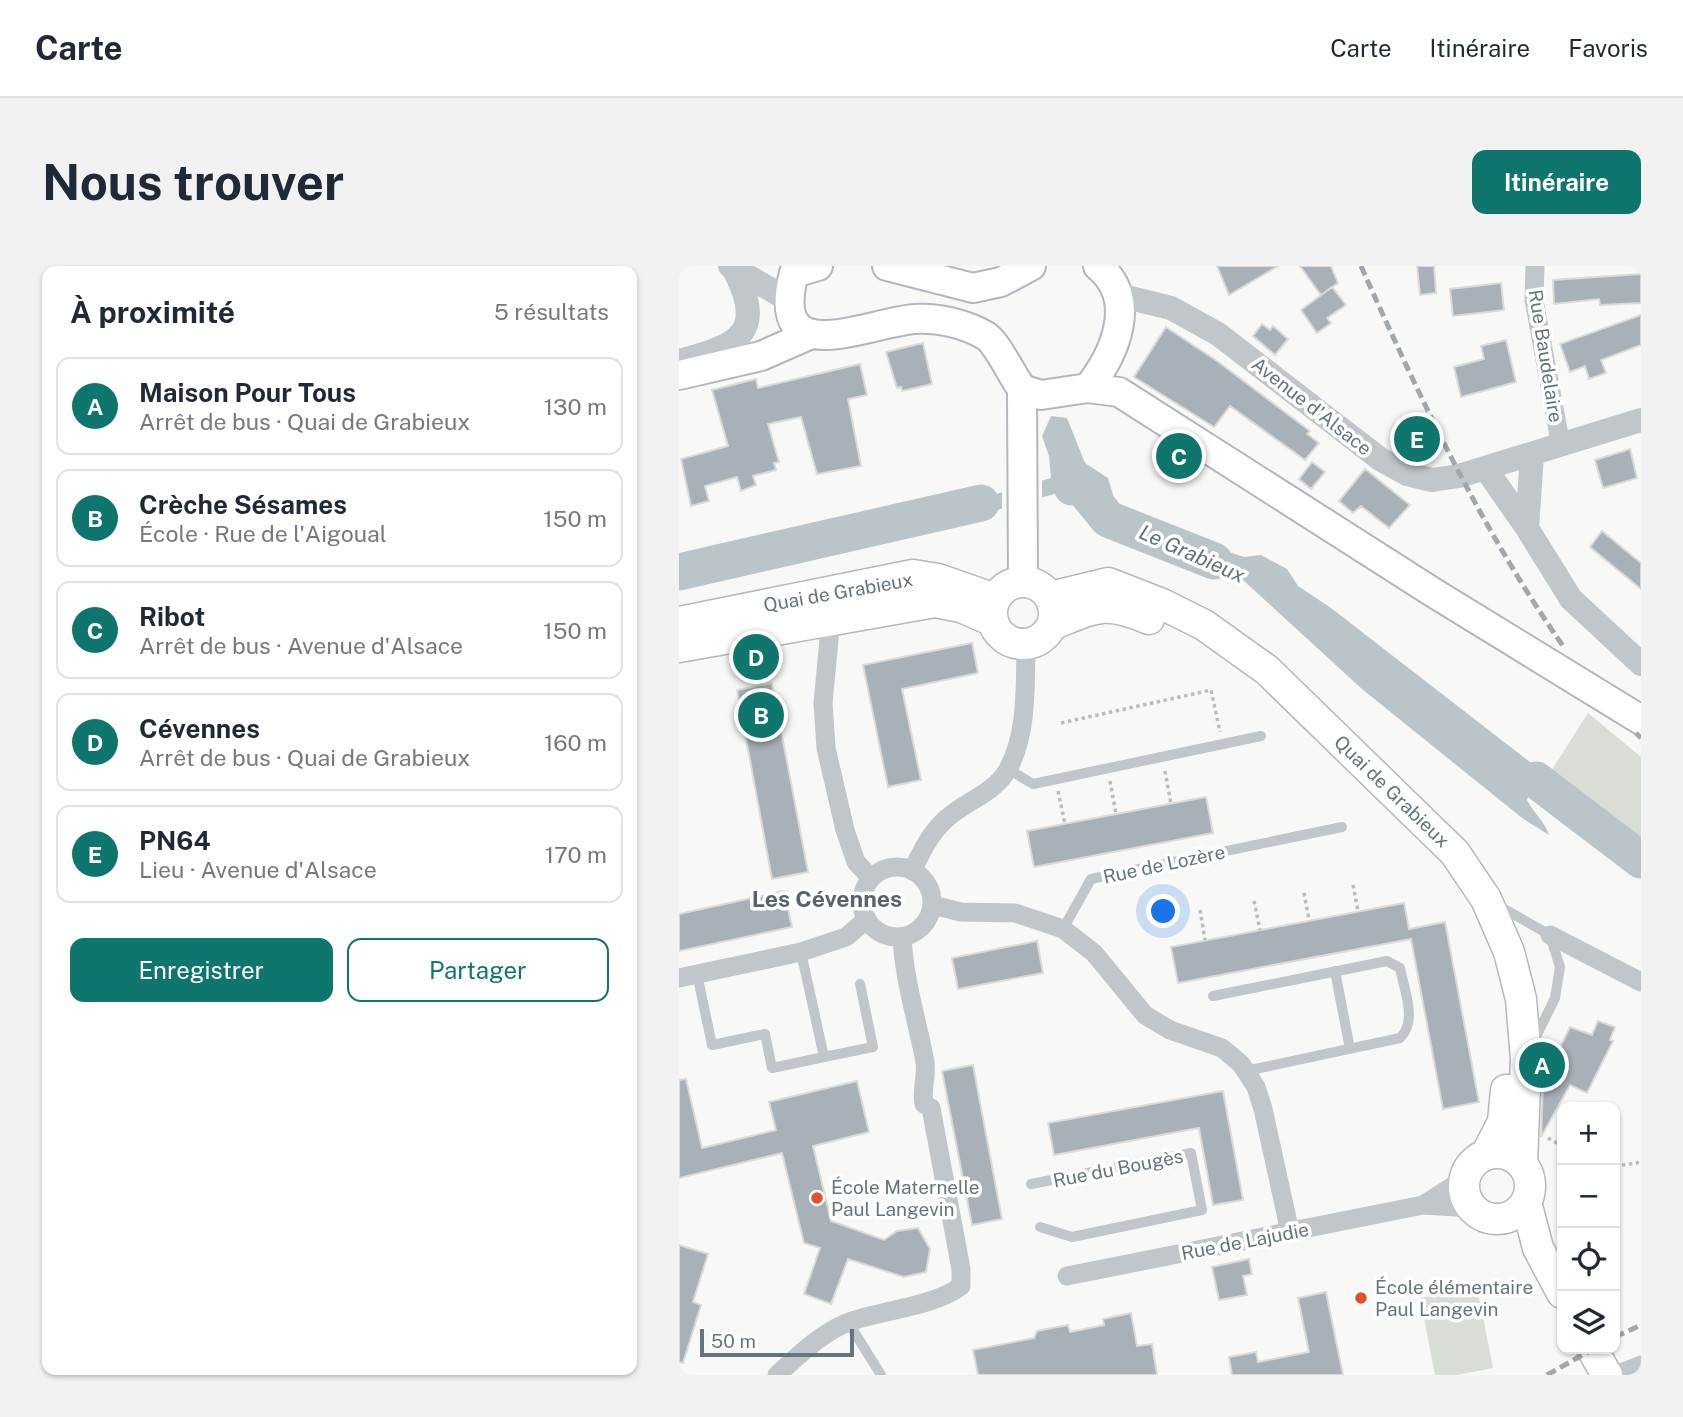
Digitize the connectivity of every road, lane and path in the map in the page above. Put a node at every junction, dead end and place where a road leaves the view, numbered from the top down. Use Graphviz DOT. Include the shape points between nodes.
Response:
graph roads {
  1 [pos="887,266"];
  2 [pos="1031,266"];
  3 [pos="1535,266"];
  4 [pos="736,269"];
  5 [pos="1113,285"];
  6 [pos="800,299"];
  7 [pos="679,360"];
  8 [pos="1106,365"];
  9 [pos="679,375"];
  10 [pos="1088,388"];
  11 [pos="1032,392"];
  12 [pos="1119,392"];
  13 [pos="1641,420"];
  14 [pos="1561,446"];
  15 [pos="1532,455"];
  16 [pos="1486,469"];
  17 [pos="1527,528"];
  18 [pos="1021,575"];
  19 [pos="994,610"];
  20 [pos="1052,610"];
  21 [pos="831,619"];
  22 [pos="679,622"];
  23 [pos="1026,644"];
  24 [pos="679,647"];
  25 [pos="1641,664"];
  26 [pos="1641,720"];
  27 [pos="1061,723"];
  28 [pos="1261,736"];
  29 [pos="1223,744"];
  30 [pos="1162,757"];
  31 [pos="1108,768"];
  32 [pos="1008,769"];
  33 [pos="1056,779"];
  34 [pos="1171,804"];
  35 [pos="1116,814"];
  36 [pos="1065,824"];
  37 [pos="1342,827"];
  38 [pos="912,871"];
  39 [pos="871,878"];
  40 [pos="1353,885"];
  41 [pos="1304,893"];
  42 [pos="1486,900"];
  43 [pos="1254,901"];
  44 [pos="932,905"];
  45 [pos="1201,910"];
  46 [pos="1358,911"];
  47 [pos="867,919"];
  48 [pos="1309,920"];
  49 [pos="1063,929"];
  50 [pos="1260,930"];
  51 [pos="1550,935"];
  52 [pos="902,937"];
  53 [pos="1205,940"];
  54 [pos="801,952"];
  55 [pos="1335,971"];
  56 [pos="688,976"];
  57 [pos="1641,982"];
  58 [pos="860,984"];
  59 [pos="1213,996"];
  60 [pos="1350,1049"];
  61 [pos="824,1057"];
  62 [pos="1526,1059"];
  63 [pos="1246,1071"];
  64 [pos="1487,1153"];
  65 [pos="1641,1159"];
  66 [pos="1522,1164"];
  67 [pos="1620,1165"];
  68 [pos="1464,1179"];
  69 [pos="1031,1184"];
  70 [pos="1423,1205"];
  71 [pos="1472,1209"];
  72 [pos="1515,1210"];
  73 [pos="1040,1227"];
  74 [pos="1290,1232"];
  75 [pos="1067,1276"];
  76 [pos="1561,1291"];
  77 [pos="848,1322"];
  78 [pos="1596,1354"];
  79 [pos="1641,1366"];
  80 [pos="777,1375"];
  81 [pos="881,1375"];
  82 [pos="1607,1375"];
  83 [pos="1616,1375"];
  1 -- 2 [label="main road" via="973,288 1001,282"];
  3 -- 14 [label="street, Rue Baudelaire" via="1534,300"];
  4 -- 6 [label="street"];
  4 -- 7 [label="street" via="745,297 746,327 737,340 720,350"];
  5 -- 8 [label="main road"];
  5 -- 16 [label="street, Avenue d'Alsace" via="1182,313 1217,334 1380,459 1407,474 1432,480"];
  6 -- 9 [label="main road" via="761,356"];
  6 -- 11 [label="main road" via="829,337 916,319 956,323 989,337"];
  8 -- 10 [label="main road"];
  8 -- 12 [label="main road"];
  10 -- 11 [label="main road"];
  10 -- 12 [label="main road"];
  11 -- 18 [label="main road" via="1024,432"];
  12 -- 26 [label="main road"];
  13 -- 14 [label="street, Avenue d'Alsace"];
  14 -- 15 [label="street, Avenue d'Alsace"];
  15 -- 16 [label="street, Avenue d'Alsace"];
  15 -- 17 [label="street"];
  16 -- 17 [label="street"];
  17 -- 25 [label="street" via="1571,599"];
  18 -- 19 [label="main road"];
  18 -- 20 [label="main road" via="1034,583"];
  19 -- 21 [label="main road, Quai de Grabieux" via="935,602"];
  19 -- 22 [label="main road, Quai de Grabieux" via="938,579 913,575"];
  19 -- 23 [label="main road" via="999,633 1009,642"];
  20 -- 23 [label="main road" via="1047,635"];
  20 -- 42 [label="main road, Quai de Grabieux" via="1108,583 1204,625 1267,670 1455,853"];
  20 -- 64 [label="main road, Quai de Grabieux" via="1126,609 1201,644 1254,684 1400,821 1441,866 1468,909 1490,959 1501,1003 1508,1062 1503,1122"];
  21 -- 24 [label="main road, Quai de Grabieux"];
  21 -- 39 [label="street" via="823,703 826,748 856,862"];
  23 -- 32 [label="street" via="1026,690"];
  27 -- 29 [label="path" via="1211,690"];
  28 -- 29 [label="lane"];
  29 -- 30 [label="lane"];
  30 -- 31 [label="lane"];
  30 -- 34 [label="path"];
  31 -- 33 [label="lane"];
  31 -- 35 [label="path"];
  32 -- 33 [label="lane" via="1033,784"];
  32 -- 38 [label="street" via="983,795 945,820 925,844"];
  33 -- 36 [label="path"];
  37 -- 49 [label="lane, Rue de Lozère" via="1091,879"];
  38 -- 39 [label="street" via="890,868"];
  38 -- 44 [label="street" via="927,885"];
  39 -- 47 [label="street" via="862,898"];
  40 -- 46 [label="path"];
  41 -- 48 [label="path"];
  42 -- 51 [label="lane"];
  42 -- 62 [label="main road, Quai de Grabieux" via="1509,952 1521,999"];
  43 -- 50 [label="path"];
  44 -- 49 [label="street" via="961,912 1015,913"];
  44 -- 52 [label="street" via="922,926"];
  45 -- 53 [label="path"];
  47 -- 52 [label="street" via="882,933"];
  47 -- 54 [label="street" via="846,937"];
  49 -- 63 [label="street" via="1094,953 1145,1015 1170,1030 1222,1048"];
  51 -- 57 [label="street"];
  51 -- 62 [label="lane" via="1560,967 1555,998"];
  52 -- 77 [label="street" via="925,1063 924,1104 931,1108 961,1286 940,1297"];
  54 -- 56 [label="street"];
  54 -- 61 [label="lane"];
  55 -- 59 [label="lane"];
  55 -- 60 [label="lane"];
  55 -- 60 [label="lane" via="1394,963 1400,968 1410,1017 1408,1031 1401,1038"];
  56 -- 61 [label="lane" via="712,1045 765,1034 772,1068"];
  58 -- 61 [label="lane" via="873,1046"];
  60 -- 63 [label="lane"];
  62 -- 66 [label="main road, Quai de Grabieux"];
  63 -- 74 [label="street" via="1263,1109"];
  64 -- 66 [label="main road" via="1506,1153"];
  64 -- 68 [label="main road" via="1475,1159"];
  65 -- 67 [label="path"];
  66 -- 72 [label="main road" via="1529,1177"];
  68 -- 70 [label="street, Rue de Lajudie"];
  68 -- 71 [label="main road" via="1465,1197"];
  69 -- 73 [label="lane, Rue du Bougès" via="1191,1153 1202,1210 1072,1237"];
  70 -- 71 [label="street, Rue de Lajudie"];
  70 -- 74 [label="street, Rue de Lajudie"];
  71 -- 72 [label="main road" via="1486,1217"];
  72 -- 76 [label="main road"];
  74 -- 75 [label="street, Rue de Lajudie"];
  77 -- 80 [label="street"];
  77 -- 81 [label="lane"];
  78 -- 82 [label="main road"];
  79 -- 83 [label="street"];
}
